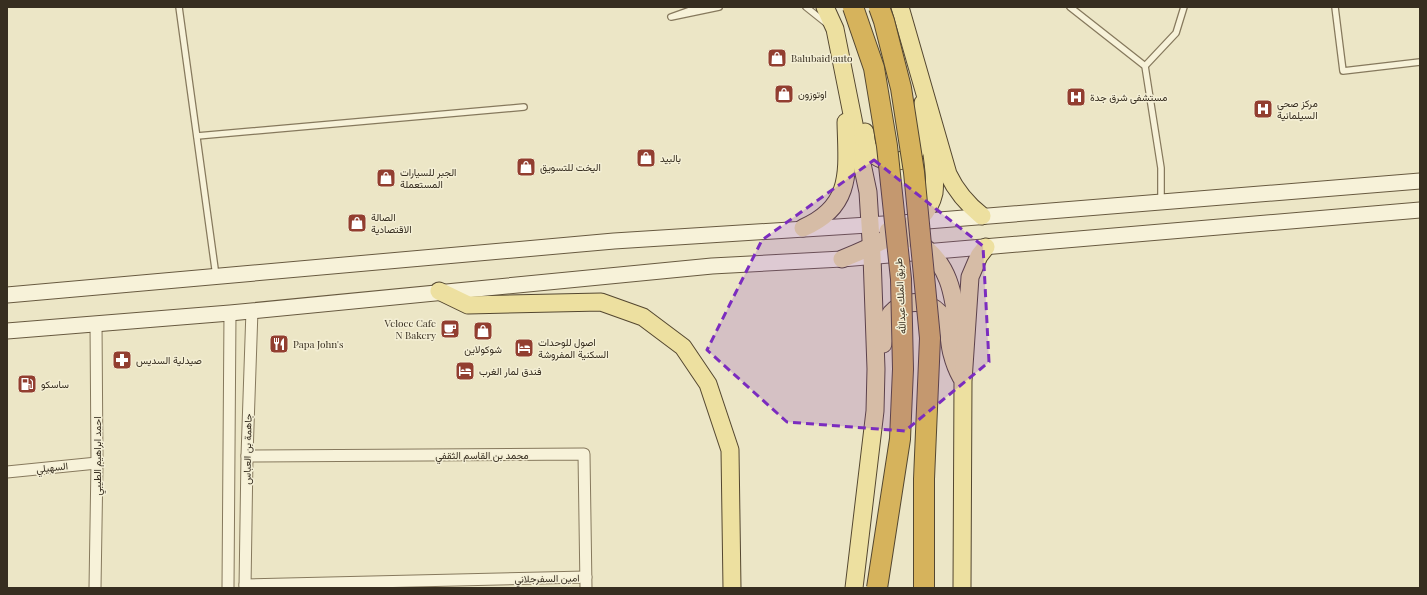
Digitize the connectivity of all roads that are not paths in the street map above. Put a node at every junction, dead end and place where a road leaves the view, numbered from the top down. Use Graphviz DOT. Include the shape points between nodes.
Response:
graph roads {
  1 [pos="179,7"];
  2 [pos="699,7"];
  3 [pos="719,7"];
  4 [pos="806,7"];
  5 [pos="825,7"];
  6 [pos="853,7"];
  7 [pos="879,7"];
  8 [pos="1070,7"];
  9 [pos="1184,7"];
  10 [pos="1334,7"];
  11 [pos="903,11"];
  12 [pos="835,29"];
  13 [pos="1420,62"];
  14 [pos="1145,66"];
  15 [pos="845,78"];
  16 [pos="923,89"];
  17 [pos="524,107"];
  18 [pos="197,136"];
  19 [pos="1420,181"];
  20 [pos="1161,202"];
  21 [pos="1420,210"];
  22 [pos="982,216"];
  23 [pos="915,222"];
  24 [pos="869,224"];
  25 [pos="803,228"];
  26 [pos="896,233"];
  27 [pos="986,247"];
  28 [pos="872,251"];
  29 [pos="929,252"];
  30 [pos="842,259"];
  31 [pos="216,276"];
  32 [pos="439,291"];
  33 [pos="7,295"];
  34 [pos="252,310"];
  35 [pos="230,312"];
  36 [pos="96,323"];
  37 [pos="7,331"];
  38 [pos="876,369"];
  39 [pos="963,381"];
  40 [pos="247,456"];
  41 [pos="97,463"];
  42 [pos="7,472"];
  43 [pos="586,582"];
  44 [pos="373,585"];
  45 [pos="245,587"];
  46 [pos="95,588"];
  47 [pos="228,588"];
  48 [pos="732,588"];
  49 [pos="854,588"];
  50 [pos="877,588"];
  51 [pos="924,588"];
  52 [pos="962,588"];
  1 -- 18 [label="lane"];
  2 -- 3 [label="lane" via="670,17"];
  4 -- 12 [label="lane"];
  5 -- 12 [label="main road"];
  6 -- 50 [label="highway, طريق الملك عبدالله, bridge" via="874,68 887,146 901,280 904,369 900,439"];
  7 -- 51 [label="highway, bridge" via="901,88 914,172 930,338 924,479"];
  8 -- 14 [label="lane"];
  9 -- 14 [label="lane" via="1176,33"];
  10 -- 13 [label="lane" via="1344,71"];
  11 -- 16 [label="main road"];
  12 -- 15 [label="main road"];
  14 -- 20 [label="lane" via="1161,168"];
  15 -- 16 [label="main road" via="860,102 867,146 876,156 895,162 907,158 919,145"];
  15 -- 24 [label="main road" via="868,192"];
  15 -- 25 [label="main road" via="847,171 844,187 829,212"];
  16 -- 22 [label="main road" via="948,174 959,194"];
  16 -- 23 [label="main road" via="935,184 926,211"];
  17 -- 18 [label="lane"];
  18 -- 31 [label="lane"];
  19 -- 20 [label="main road"];
  20 -- 22 [label="main road"];
  21 -- 27 [label="main road"];
  22 -- 23 [label="main road"];
  23 -- 24 [label="main road"];
  23 -- 26 [label="main road"];
  24 -- 25 [label="main road"];
  24 -- 26 [label="main road"];
  24 -- 28 [label="main road"];
  25 -- 31 [label="main road" via="614,241"];
  26 -- 28 [label="main road"];
  26 -- 29 [label="main road" via="913,240"];
  27 -- 29 [label="main road"];
  27 -- 39 [label="main road" via="970,277"];
  28 -- 29 [label="main road"];
  28 -- 30 [label="main road"];
  28 -- 38 [label="main road"];
  29 -- 39 [label="main road" via="943,270 952,291"];
  30 -- 32 [label="main road" via="712,266"];
  31 -- 33 [label="main road"];
  32 -- 34 [label="main road"];
  32 -- 48 [label="main road" via="468,305 601,302 643,317 683,347 708,384 730,450"];
  34 -- 35 [label="main road"];
  34 -- 40 [label="street, جاهمة بن العباس"];
  35 -- 36 [label="main road"];
  35 -- 47 [label="street, جاهمة بن العباس"];
  36 -- 37 [label="main road"];
  36 -- 41 [label="street, احمد ابراهيم الطيبي"];
  38 -- 39 [label="main road" via="888,319 897,308 917,302 932,307 943,317 952,354"];
  38 -- 49 [label="main road" via="875,411"];
  39 -- 52 [label="main road"];
  40 -- 43 [label="street, محمد بن القاسم الثقفي" via="584,454"];
  40 -- 45 [label="street, جاهمة بن العباس"];
  41 -- 42 [label="street, السهيلي"];
  41 -- 46 [label="street, احمد ابراهيم الطيبي"];
  43 -- 44 [label="street, امين السفرجلاني"];
  44 -- 45 [label="street, امين السفرجلاني"];
}
